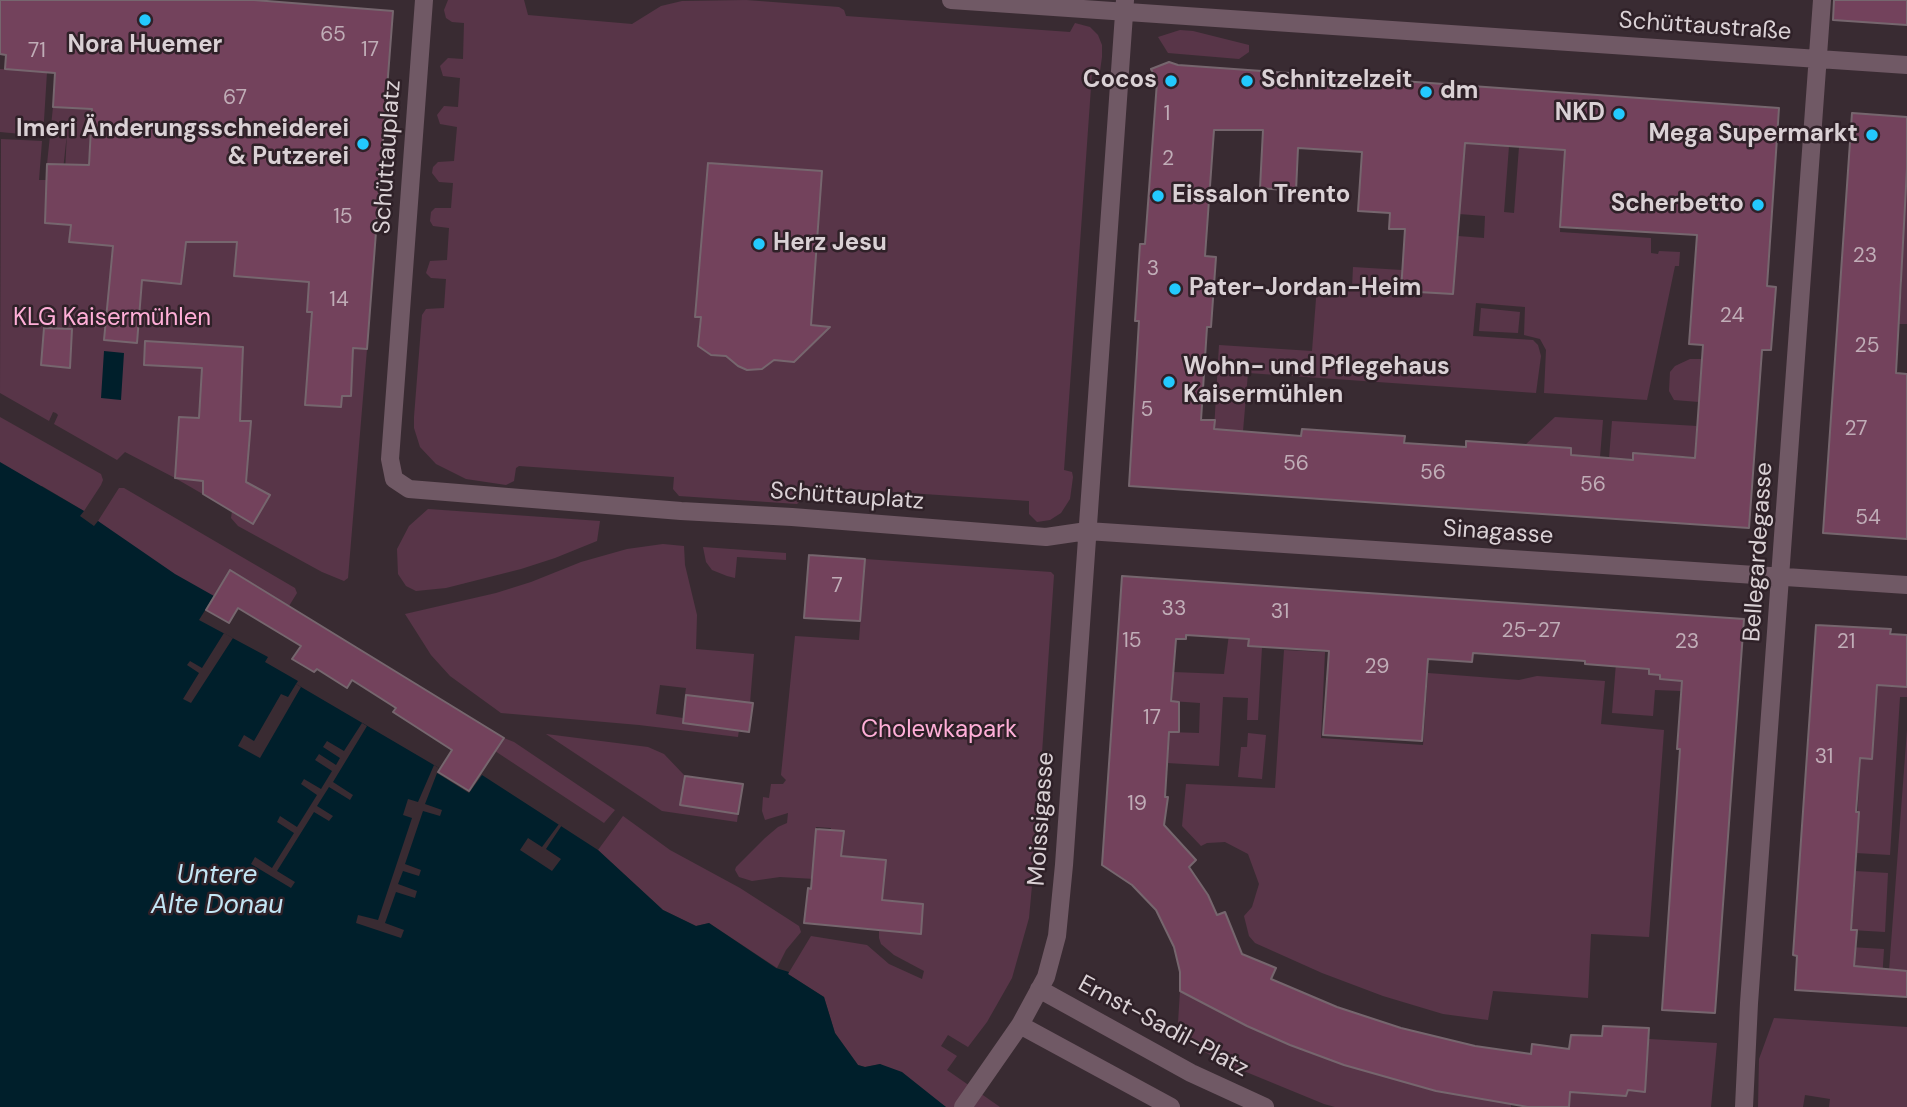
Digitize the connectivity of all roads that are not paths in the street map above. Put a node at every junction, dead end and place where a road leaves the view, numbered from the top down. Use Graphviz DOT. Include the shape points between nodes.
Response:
graph roads {
  1 [pos="424,0"];
  2 [pos="951,0"];
  3 [pos="1822,0"];
  4 [pos="1124,6"];
  5 [pos="1819,59"];
  6 [pos="1907,65"];
  7 [pos="1087,531"];
  8 [pos="1782,576"];
  9 [pos="1907,585"];
  10 [pos="1039,989"];
  11 [pos="1020,1025"];
  12 [pos="963,1107"];
  13 [pos="1171,1107"];
  14 [pos="1265,1107"];
  15 [pos="1744,1107"];
  1 -- 7 [label="street, Schüttauplatz" via="390,459 394,479 409,489 681,511 1046,537"];
  2 -- 4 [label="street"];
  3 -- 5 [label="street, Bellegardegasse"];
  4 -- 5 [label="street, Schüttaustraße"];
  4 -- 7 [label="street"];
  5 -- 6 [label="street, Schüttaustraße"];
  5 -- 8 [label="street, Bellegardegasse"];
  7 -- 8 [label="street, Sinagasse"];
  7 -- 10 [label="street, Moissigasse" via="1060,909 1057,936"];
  8 -- 9 [label="street, Sinagasse"];
  8 -- 15 [label="street, Bellegardegasse"];
  10 -- 11 [label="street, Moissigasse"];
  10 -- 14 [label="street, Ernst-Sadil-Platz" via="1191,1073"];
  11 -- 12 [label="street, Moissigasse"];
  11 -- 13 [label="street"];
}
